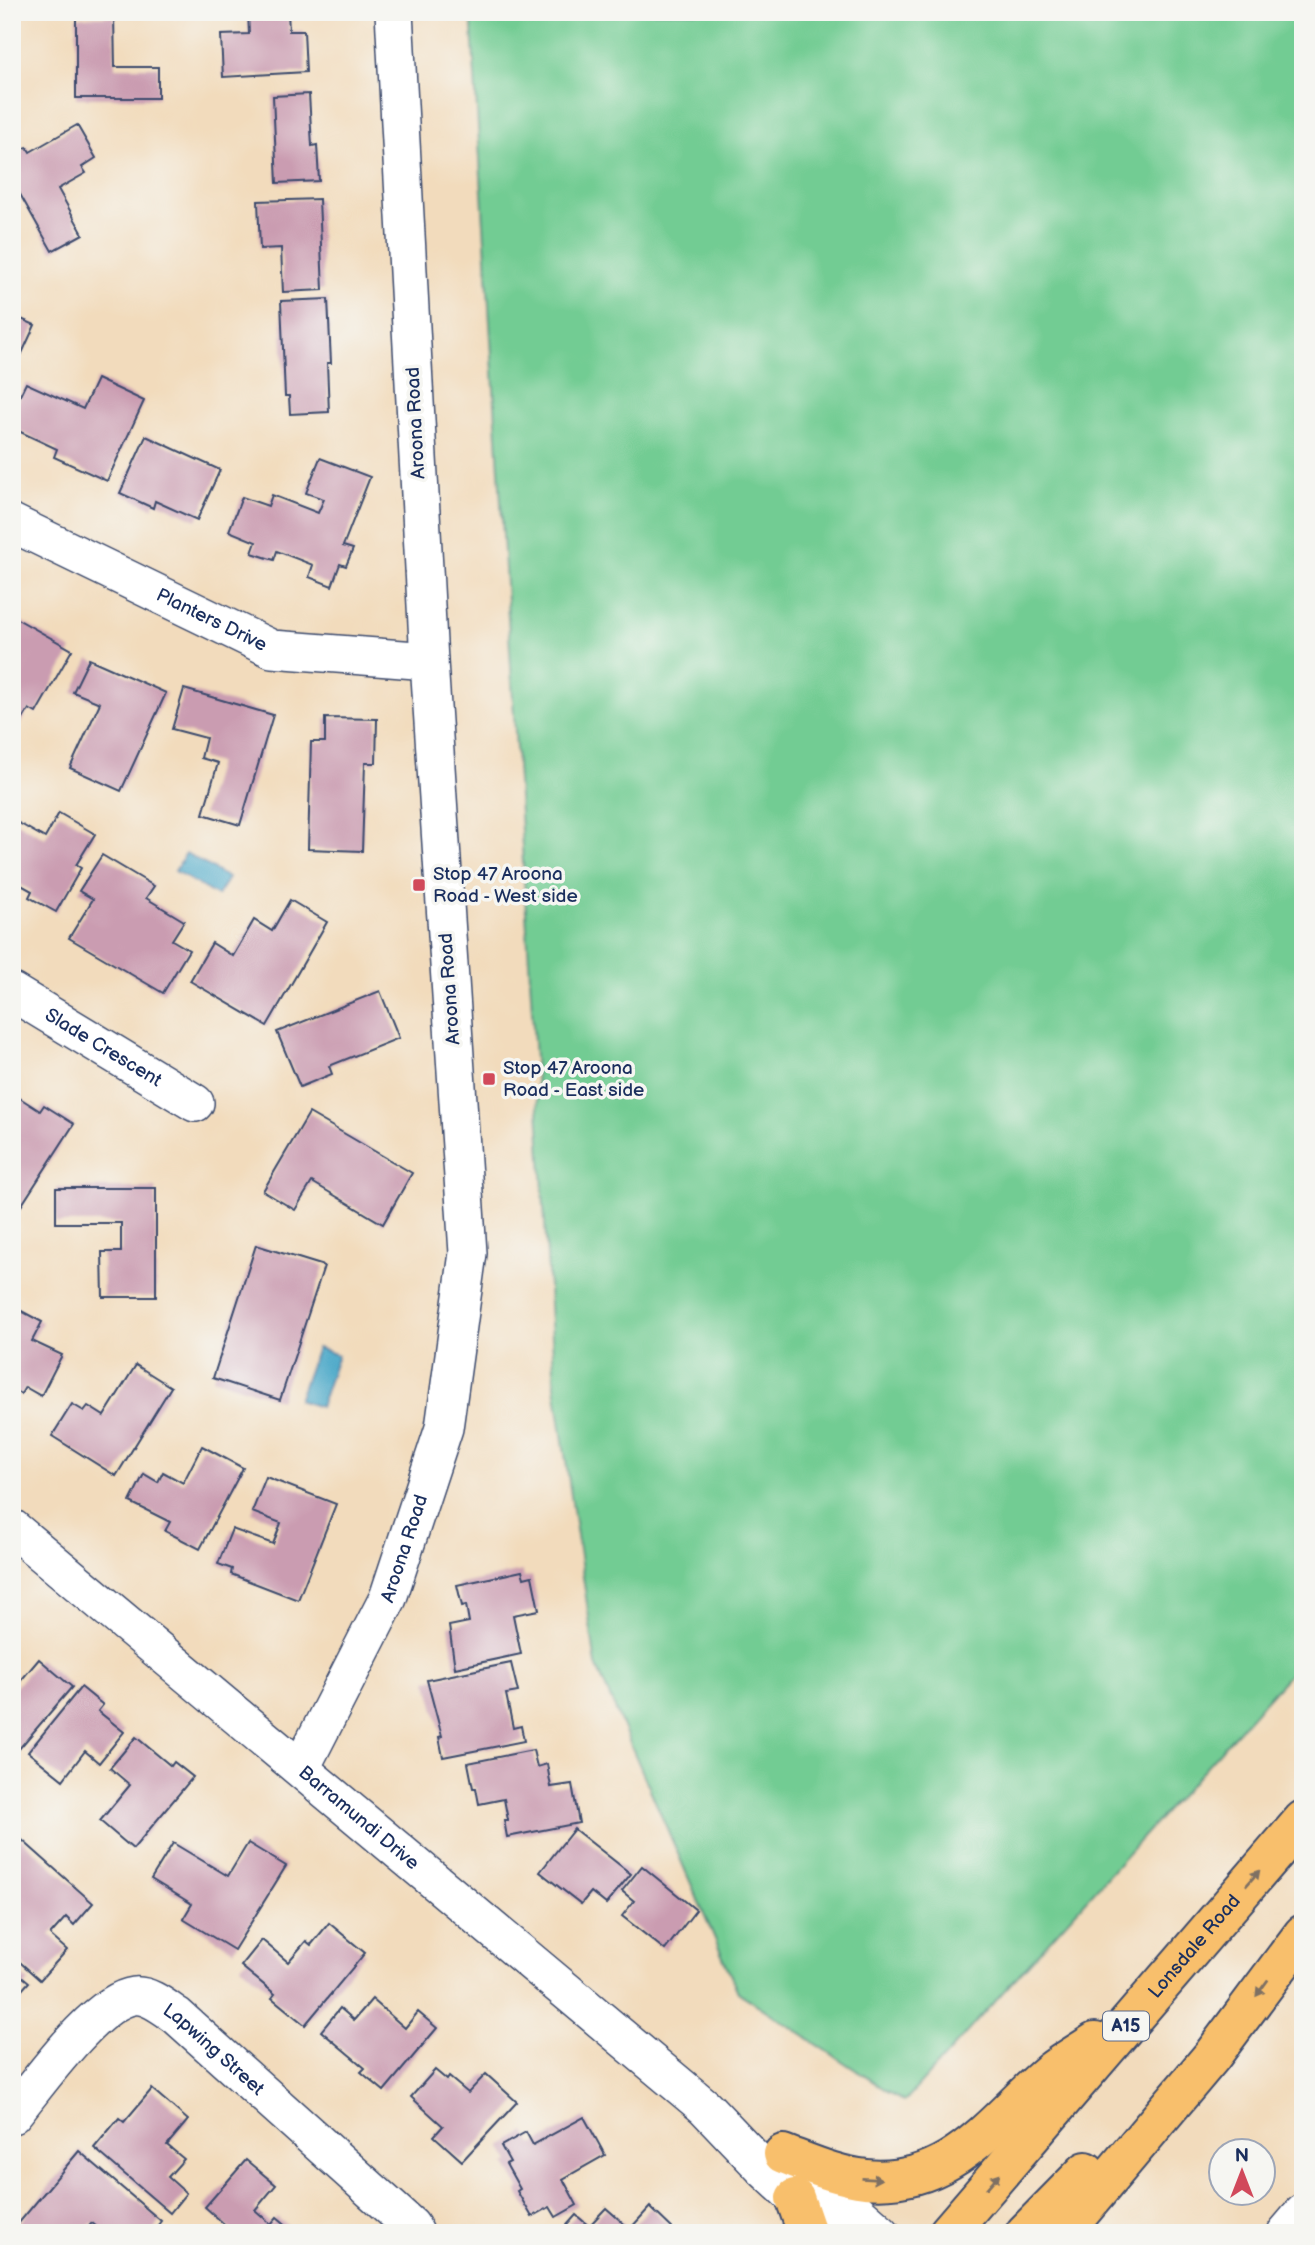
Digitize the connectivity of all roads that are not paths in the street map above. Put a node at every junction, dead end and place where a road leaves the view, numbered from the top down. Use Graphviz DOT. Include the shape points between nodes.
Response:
graph roads {
  1 [pos="394,12"];
  2 [pos="12,523"];
  3 [pos="429,661"];
  4 [pos="12,992"];
  5 [pos="195,1103"];
  6 [pos="12,1528"];
  7 [pos="301,1768"];
  8 [pos="1303,1820"];
  9 [pos="1303,1934"];
  10 [pos="1138,2012"];
  11 [pos="1212,2056"];
  12 [pos="705,2106"];
  13 [pos="12,2115"];
  14 [pos="783,2154"];
  15 [pos="1303,2213"];
  16 [pos="801,2215"];
  17 [pos="415,2233"];
  18 [pos="833,2233"];
  19 [pos="881,2233"];
  20 [pos="948,2233"];
  21 [pos="1025,2233"];
  22 [pos="1063,2233"];
  23 [pos="1286,2233"];
  1 -- 3 [label="street, Aroona Road"];
  2 -- 3 [label="street, Planters Drive" via="272,649"];
  3 -- 7 [label="street, Aroona Road" via="468,1253 444,1428 388,1598"];
  4 -- 5 [label="street, Slade Crescent"];
  6 -- 7 [label="street, Barramundi Drive"];
  7 -- 12 [label="street, Barramundi Drive"];
  10 -- 8 [label="main road, Lonsdale Road / A15, one-way"];
  9 -- 11 [label="main road, one-way"];
  14 -- 10 [label="main road, one-way" via="863,2178 896,2178 930,2170 972,2147 1051,2071"];
  20 -- 10 [label="main road, Lonsdale Road / A15, one-way"];
  11 -- 21 [label="main road"];
  11 -- 22 [label="main road"];
  12 -- 14 [label="street, Barramundi Drive"];
  12 -- 16 [label="street, Barramundi Drive"];
  13 -- 17 [label="street, Lapwing Street" via="93,2018 115,2002 136,1995 158,2002 177,2016"];
  14 -- 19 [label="street, Barramundi Drive"];
  15 -- 23 [label="street"];
  16 -- 18 [label="street, Barramundi Drive"];
}
